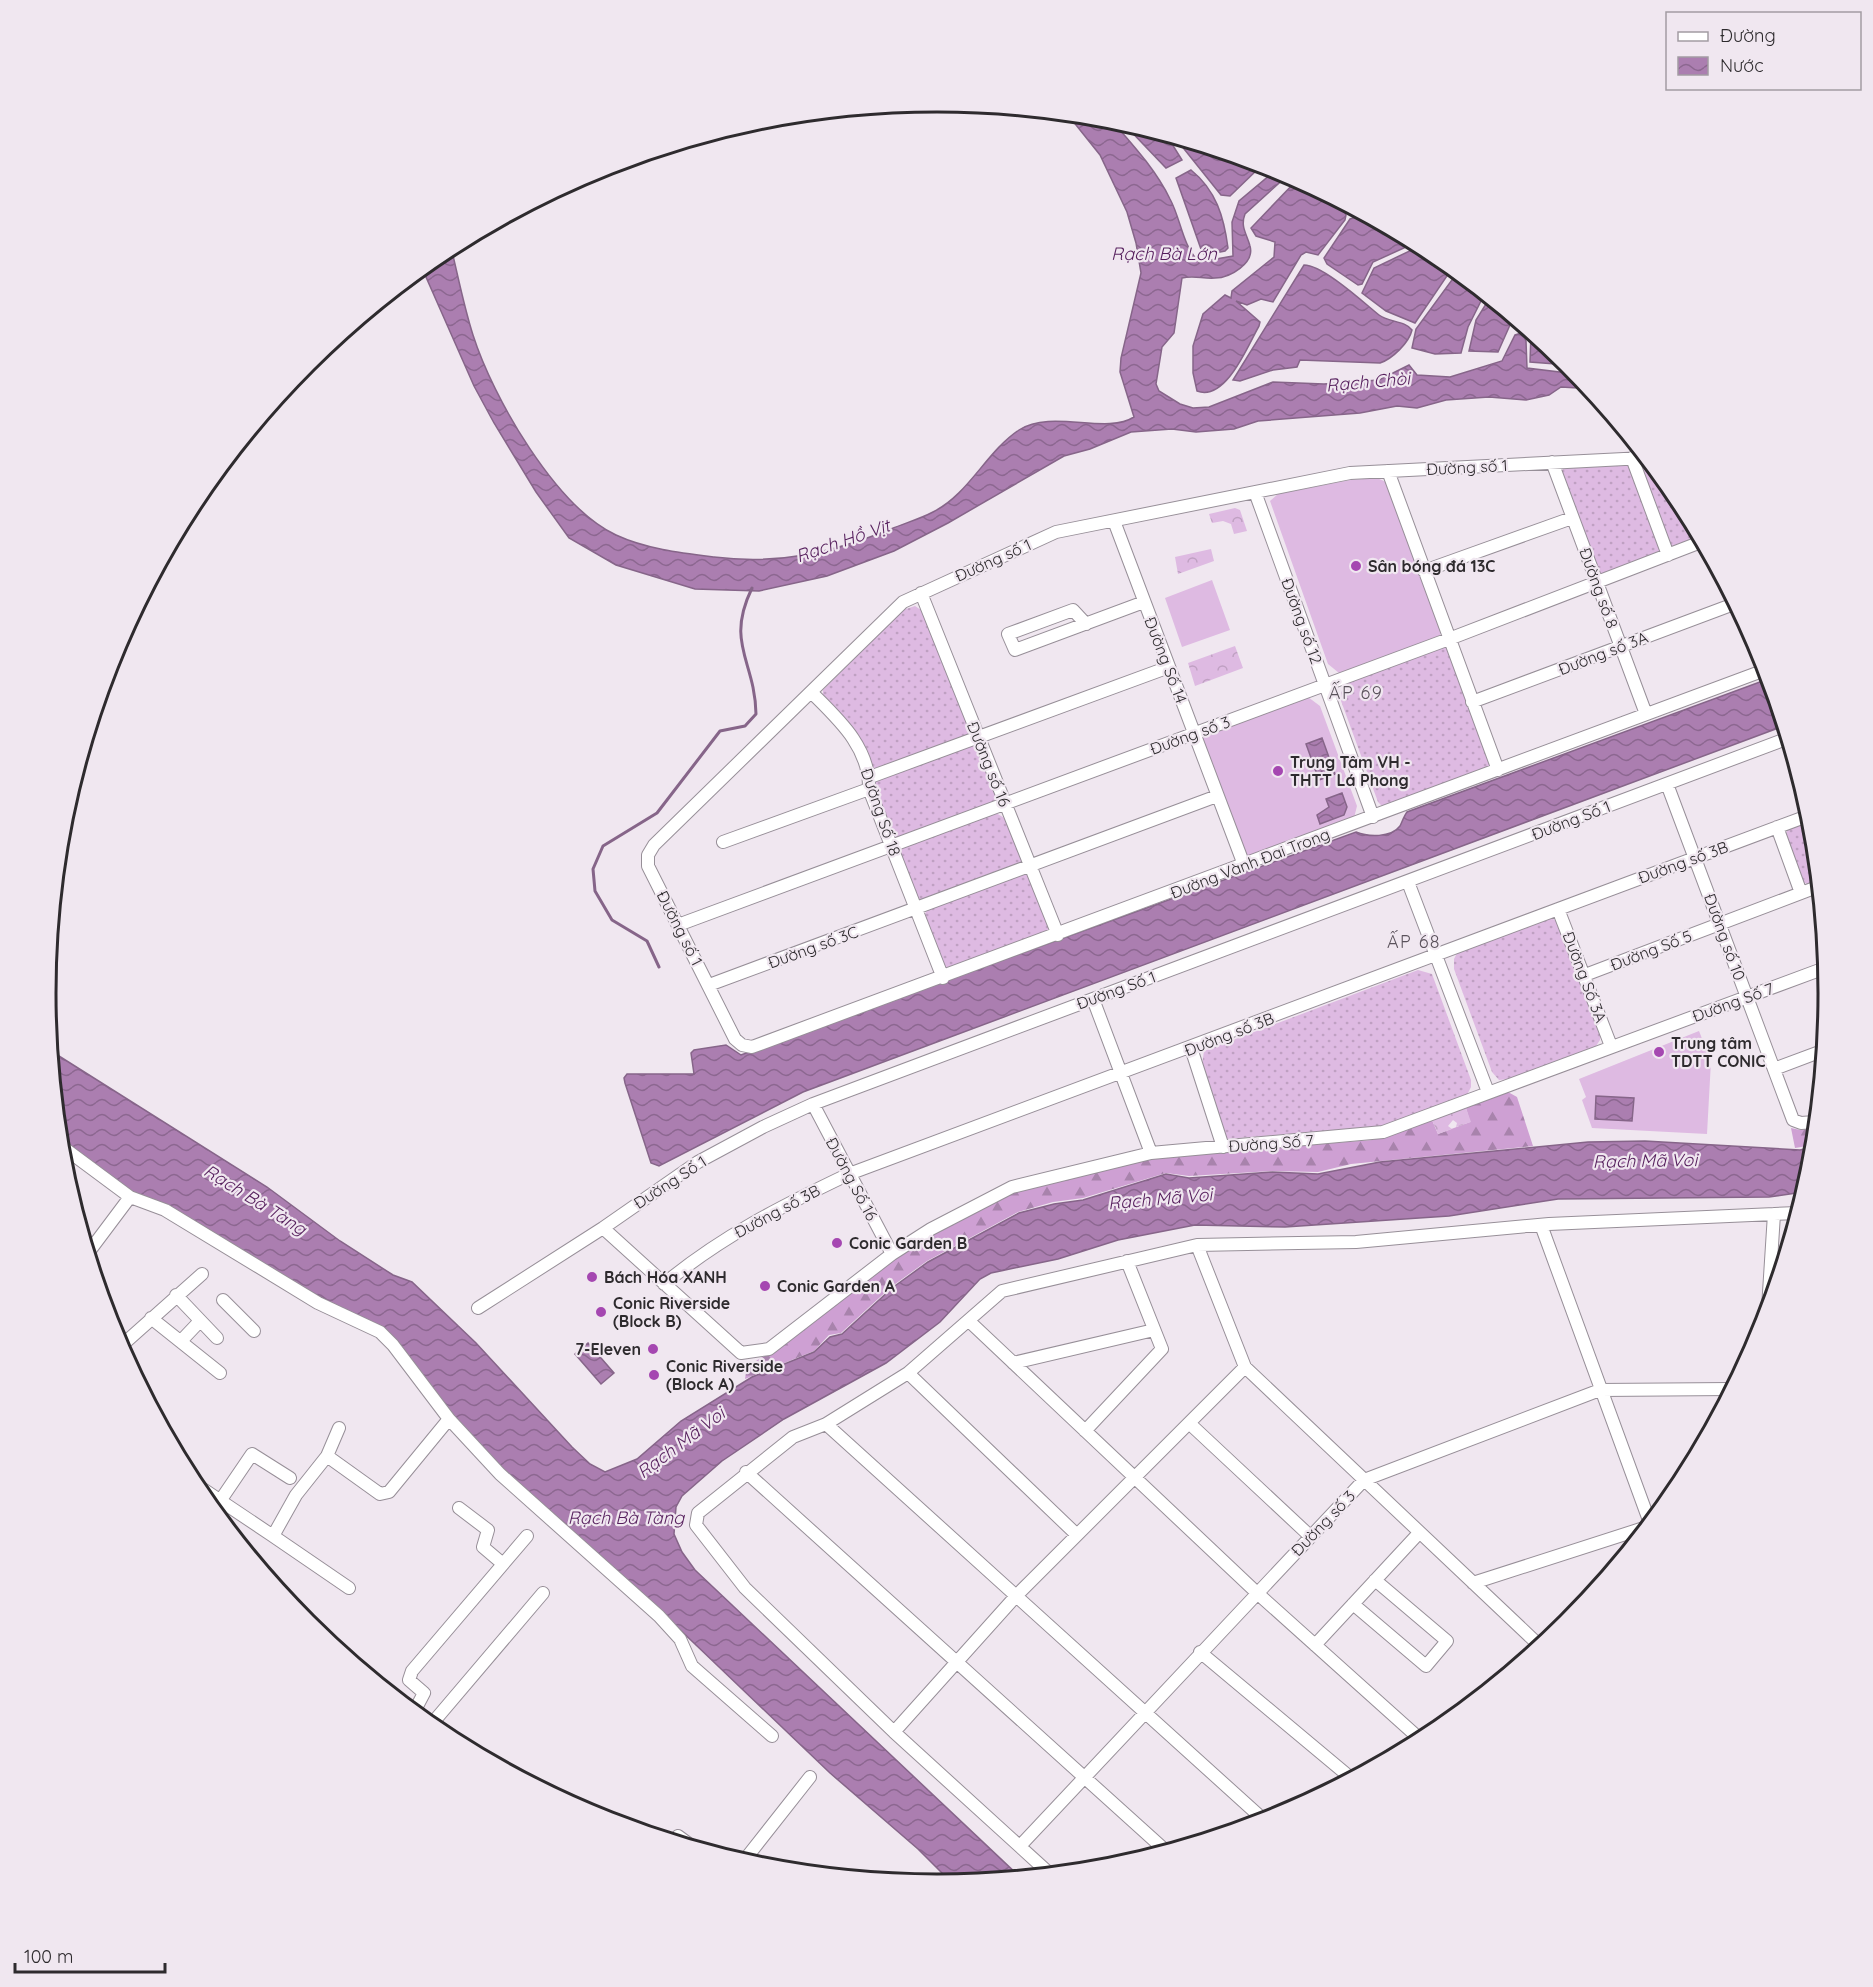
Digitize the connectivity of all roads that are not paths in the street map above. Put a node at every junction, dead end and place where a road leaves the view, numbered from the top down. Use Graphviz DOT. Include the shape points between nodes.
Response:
graph roads {
  1 [pos="1636,458"];
  2 [pos="1552,462"];
  3 [pos="1640,463"];
  4 [pos="1388,471"];
  5 [pos="1255,492"];
  6 [pos="1572,518"];
  7 [pos="1114,521"];
  8 [pos="1694,545"];
  9 [pos="1668,555"];
  10 [pos="1424,571"];
  11 [pos="1597,583"];
  12 [pos="921,593"];
  13 [pos="1144,602"];
  14 [pos="1728,606"];
  15 [pos="1086,624"];
  16 [pos="1449,639"];
  17 [pos="1621,647"];
  18 [pos="1169,667"];
  19 [pos="1757,673"];
  20 [pos="1325,685"];
  21 [pos="811,692"];
  22 [pos="1472,702"];
  23 [pos="1646,714"];
  24 [pos="1194,733"];
  25 [pos="978,736"];
  26 [pos="1780,741"];
  27 [pos="1498,770"];
  28 [pos="870,783"];
  29 [pos="1667,784"];
  30 [pos="1217,796"];
  31 [pos="1005,804"];
  32 [pos="1373,817"];
  33 [pos="1800,819"];
  34 [pos="1777,827"];
  35 [pos="723,842"];
  36 [pos="892,846"];
  37 [pos="1695,857"];
  38 [pos="1244,865"];
  39 [pos="1030,866"];
  40 [pos="1408,882"];
  41 [pos="1811,889"];
  42 [pos="1801,893"];
  43 [pos="916,909"];
  44 [pos="1558,909"];
  45 [pos="1720,923"];
  46 [pos="678,925"];
  47 [pos="1058,935"];
  48 [pos="1436,955"];
  49 [pos="1817,971"];
  50 [pos="1585,975"];
  51 [pos="943,978"];
  52 [pos="709,985"];
  53 [pos="1747,997"];
  54 [pos="1092,999"];
  55 [pos="735,1039"];
  56 [pos="1611,1046"];
  57 [pos="1191,1048"];
  58 [pos="1816,1053"];
  59 [pos="1774,1069"];
  60 [pos="1122,1074"];
  61 [pos="1488,1092"];
  62 [pos="813,1104"];
  63 [pos="1808,1122"];
  64 [pos="1223,1147"];
  65 [pos="70,1151"];
  66 [pos="1150,1152"];
  67 [pos="849,1174"];
  68 [pos="130,1197"];
  69 [pos="1789,1213"];
  70 [pos="1774,1214"];
  71 [pos="1541,1225"];
  72 [pos="603,1228"];
  73 [pos="1197,1245"];
  74 [pos="93,1246"];
  75 [pos="892,1254"];
  76 [pos="1127,1261"];
  77 [pos="202,1274"];
  78 [pos="1770,1280"];
  79 [pos="664,1284"];
  80 [pos="176,1295"];
  81 [pos="223,1300"];
  82 [pos="478,1308"];
  83 [pos="151,1318"];
  84 [pos="200,1321"];
  85 [pos="970,1322"];
  86 [pos="1154,1330"];
  87 [pos="254,1331"];
  88 [pos="217,1338"];
  89 [pos="127,1340"];
  90 [pos="181,1341"];
  91 [pos="1013,1363"];
  92 [pos="1245,1367"];
  93 [pos="220,1373"];
  94 [pos="908,1374"];
  95 [pos="1724,1389"];
  96 [pos="1600,1390"];
  97 [pos="449,1419"];
  98 [pos="1189,1423"];
  99 [pos="826,1424"];
  100 [pos="339,1428"];
  101 [pos="1086,1431"];
  102 [pos="327,1456"];
  103 [pos="746,1472"];
  104 [pos="290,1478"];
  105 [pos="1135,1478"];
  106 [pos="1364,1480"];
  107 [pos="214,1497"];
  108 [pos="220,1501"];
  109 [pos="459,1508"];
  110 [pos="1647,1514"];
  111 [pos="1634,1531"];
  112 [pos="1419,1533"];
  113 [pos="1077,1535"];
  114 [pos="273,1536"];
  115 [pos="527,1536"];
  116 [pos="1310,1536"];
  117 [pos="503,1564"];
  118 [pos="1375,1580"];
  119 [pos="1473,1583"];
  120 [pos="349,1588"];
  121 [pos="1256,1592"];
  122 [pos="543,1593"];
  123 [pos="1016,1596"];
  124 [pos="1353,1604"];
  125 [pos="1534,1640"];
  126 [pos="1315,1645"];
  127 [pos="1200,1652"];
  128 [pos="956,1663"];
  129 [pos="418,1705"];
  130 [pos="1145,1712"];
  131 [pos="437,1719"];
  132 [pos="894,1732"];
  133 [pos="1414,1733"];
  134 [pos="772,1736"];
  135 [pos="1345,1773"];
  136 [pos="810,1777"];
  137 [pos="1084,1780"];
  138 [pos="1257,1814"];
  139 [pos="1159,1845"];
  140 [pos="1020,1846"];
  141 [pos="749,1854"];
  142 [pos="1043,1868"];
  1 -- 2 [label="street, Đường số 1"];
  2 -- 4 [label="street, Đường số 1"];
  2 -- 6 [label="street, Đường số 8"];
  3 -- 9 [label="street"];
  4 -- 5 [label="street, Đường số 1" via="1350,472"];
  4 -- 10 [label="street"];
  5 -- 7 [label="street, Đường số 1"];
  5 -- 20 [label="street, Đường số 12"];
  6 -- 10 [label="street"];
  6 -- 11 [label="street, Đường số 8"];
  7 -- 12 [label="street, Đường số 1" via="1056,532"];
  7 -- 13 [label="street, Đường Số 14"];
  8 -- 9 [label="street, Đường số 3"];
  9 -- 11 [label="street, Đường số 3"];
  10 -- 16 [label="street"];
  11 -- 16 [label="street, Đường số 3"];
  11 -- 17 [label="street, Đường số 8"];
  12 -- 21 [label="street, Đường số 1" via="903,602"];
  12 -- 25 [label="street, Đường số 16"];
  13 -- 15 [label="street"];
  13 -- 18 [label="street, Đường Số 14"];
  14 -- 17 [label="street, Đường số 3A"];
  15 -- 15 [label="street" via="1015,650 1008,634 1073,610"];
  16 -- 20 [label="street, Đường số 3"];
  16 -- 22 [label="street"];
  17 -- 22 [label="street, Đường số 3A"];
  17 -- 23 [label="street, Đường số 8"];
  18 -- 24 [label="street, Đường Số 14"];
  18 -- 25 [label="street"];
  19 -- 23 [label="street, Đường Vành Đai Trong"];
  20 -- 24 [label="street, Đường số 3"];
  20 -- 32 [label="street, Đường số 12"];
  21 -- 28 [label="street, Đường Số 18" via="853,735"];
  21 -- 46 [label="street, Đường số 1" via="648,855 648,866"];
  22 -- 27 [label="street"];
  23 -- 27 [label="street, Đường Vành Đai Trong"];
  24 -- 30 [label="street, Đường Số 14"];
  24 -- 31 [label="street, Đường số 3"];
  25 -- 28 [label="street"];
  25 -- 31 [label="street, Đường số 16"];
  26 -- 29 [label="street, Đường Số 1"];
  27 -- 32 [label="street, Đường Vành Đai Trong"];
  28 -- 35 [label="street"];
  28 -- 36 [label="street, Đường Số 18"];
  29 -- 37 [label="street, Đường số 10"];
  29 -- 40 [label="street, Đường Số 1"];
  30 -- 38 [label="street, Đường Số 14"];
  30 -- 39 [label="street"];
  31 -- 36 [label="street, Đường số 3"];
  31 -- 39 [label="street, Đường số 16"];
  32 -- 38 [label="street, Đường Vành Đai Trong"];
  33 -- 34 [label="street, Đường số 3B"];
  34 -- 37 [label="street, Đường số 3B"];
  34 -- 42 [label="street"];
  36 -- 43 [label="street, Đường Số 18"];
  36 -- 46 [label="street, Đường số 3"];
  37 -- 44 [label="street, Đường số 3B"];
  37 -- 45 [label="street, Đường số 10"];
  38 -- 47 [label="street, Đường Vành Đai Trong"];
  39 -- 43 [label="street"];
  39 -- 47 [label="street, Đường số 16"];
  40 -- 48 [label="street"];
  40 -- 54 [label="street, Đường Số 1"];
  41 -- 42 [label="street, Đường Số 5"];
  42 -- 45 [label="street, Đường Số 5"];
  43 -- 51 [label="street, Đường Số 18"];
  43 -- 52 [label="street, Đường số 3C"];
  44 -- 48 [label="street, Đường số 3B"];
  44 -- 50 [label="street, Đường Số 3A"];
  45 -- 50 [label="street, Đường Số 5"];
  45 -- 53 [label="street, Đường số 10"];
  46 -- 52 [label="street, Đường số 1"];
  47 -- 51 [label="street, Đường Vành Đai Trong"];
  48 -- 57 [label="street, Đường số 3B"];
  48 -- 61 [label="street"];
  49 -- 53 [label="street, Đường Số 7"];
  50 -- 56 [label="street, Đường Số 3A"];
  51 -- 55 [label="street, Đường Vành Đai Trong" via="752,1047"];
  52 -- 55 [label="street, Đường số 1"];
  53 -- 56 [label="street, Đường Số 7"];
  53 -- 59 [label="street, Đường số 10"];
  54 -- 60 [label="street"];
  54 -- 62 [label="street, Đường Số 1"];
  56 -- 61 [label="street, Đường Số 7"];
  57 -- 60 [label="street, Đường số 3B"];
  57 -- 64 [label="street"];
  58 -- 59 [label="street"];
  59 -- 63 [label="street, Đường số 10" via="1796,1123"];
  60 -- 66 [label="street"];
  60 -- 67 [label="street, Đường số 3B"];
  61 -- 64 [label="street, Đường Số 7" via="1383,1132"];
  62 -- 67 [label="street, Đường Số 16"];
  62 -- 72 [label="street, Đường Số 1" via="698,1162"];
  64 -- 66 [label="street, Đường Số 7"];
  65 -- 68 [label="street"];
  66 -- 75 [label="street, Đường Số 7" via="1012,1187"];
  67 -- 75 [label="street, Đường Số 16"];
  67 -- 79 [label="street, Đường số 3B" via="765,1214 696,1258"];
  68 -- 74 [label="street"];
  68 -- 97 [label="street" via="165,1209 318,1303 380,1332"];
  69 -- 70 [label="street"];
  70 -- 71 [label="street"];
  70 -- 78 [label="street"];
  71 -- 73 [label="street" via="1356,1242"];
  71 -- 96 [label="street"];
  72 -- 79 [label="street"];
  72 -- 82 [label="street, Đường Số 1"];
  73 -- 76 [label="street"];
  73 -- 92 [label="street"];
  75 -- 79 [label="street, Đường Số 7" via="769,1349 741,1353"];
  76 -- 85 [label="street" via="1002,1291"];
  76 -- 86 [label="street"];
  77 -- 80 [label="street"];
  80 -- 83 [label="street"];
  80 -- 84 [label="street"];
  81 -- 87 [label="street"];
  83 -- 89 [label="street"];
  83 -- 90 [label="street"];
  84 -- 88 [label="street"];
  84 -- 90 [label="street"];
  85 -- 91 [label="street"];
  85 -- 94 [label="street"];
  86 -- 91 [label="street"];
  86 -- 101 [label="street" via="1162,1349"];
  90 -- 93 [label="street"];
  91 -- 101 [label="street"];
  92 -- 98 [label="street"];
  92 -- 106 [label="street"];
  94 -- 99 [label="street"];
  94 -- 113 [label="street"];
  95 -- 96 [label="street, Đường số 3"];
  96 -- 106 [label="street, Đường số 3"];
  96 -- 110 [label="street"];
  97 -- 102 [label="street" via="389,1492 380,1494"];
  97 -- 134 [label="street" via="500,1474 659,1616 680,1639 692,1666"];
  98 -- 105 [label="street"];
  98 -- 116 [label="street"];
  99 -- 103 [label="street" via="794,1437"];
  99 -- 123 [label="street"];
  100 -- 102 [label="street"];
  101 -- 105 [label="street"];
  102 -- 114 [label="street" via="296,1496"];
  103 -- 128 [label="street"];
  103 -- 132 [label="street" via="698,1513 696,1525 745,1588"];
  104 -- 108 [label="street" via="252,1454"];
  105 -- 113 [label="street"];
  105 -- 121 [label="street"];
  106 -- 112 [label="street"];
  106 -- 116 [label="street, Đường số 3"];
  107 -- 108 [label="street"];
  108 -- 114 [label="street"];
  109 -- 117 [label="street" via="488,1530 483,1547"];
  111 -- 119 [label="street"];
  112 -- 118 [label="street"];
  112 -- 119 [label="street"];
  113 -- 123 [label="street"];
  114 -- 120 [label="street"];
  115 -- 117 [label="street"];
  116 -- 121 [label="street, Đường số 3"];
  117 -- 129 [label="street" via="412,1671 409,1680 424,1694"];
  118 -- 124 [label="street"];
  118 -- 124 [label="street" via="1447,1641 1426,1666"];
  119 -- 125 [label="street"];
  121 -- 126 [label="street"];
  121 -- 127 [label="street, Đường số 3"];
  122 -- 131 [label="street"];
  123 -- 128 [label="street"];
  123 -- 130 [label="street"];
  124 -- 126 [label="street"];
  126 -- 133 [label="street"];
  127 -- 130 [label="street, Đường số 3"];
  127 -- 135 [label="street"];
  128 -- 132 [label="street"];
  128 -- 137 [label="street"];
  130 -- 137 [label="street, Đường số 3"];
  130 -- 138 [label="street"];
  132 -- 140 [label="street"];
  136 -- 141 [label="street"];
  137 -- 139 [label="street"];
  137 -- 140 [label="street, Đường số 3"];
  140 -- 142 [label="street"];
}
